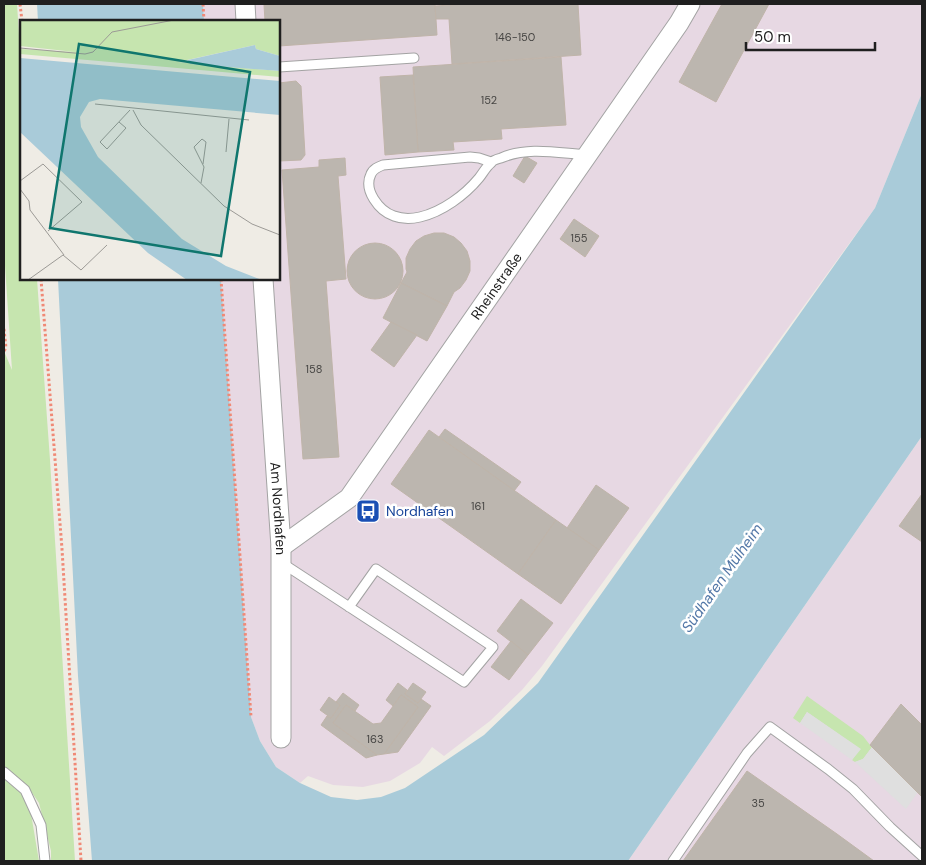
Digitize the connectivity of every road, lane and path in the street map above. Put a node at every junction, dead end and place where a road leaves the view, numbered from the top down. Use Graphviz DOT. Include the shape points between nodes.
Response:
graph roads {
  1 [pos="20,4"];
  2 [pos="203,4"];
  3 [pos="245,4"];
  4 [pos="690,4"];
  5 [pos="22,20"];
  6 [pos="204,20"];
  7 [pos="246,20"];
  8 [pos="414,58"];
  9 [pos="280,67"];
  10 [pos="587,155"];
  11 [pos="491,162"];
  12 [pos="40,280"];
  13 [pos="221,280"];
  14 [pos="263,280"];
  15 [pos="4,330"];
  16 [pos="4,351"];
  17 [pos="282,555"];
  18 [pos="349,607"];
  19 [pos="251,717"];
  20 [pos="282,738"];
  21 [pos="4,772"];
  22 [pos="922,856"];
  23 [pos="45,861"];
  24 [pos="81,861"];
  25 [pos="673,861"];
  1 -- 5 [label="path"];
  2 -- 6 [label="path"];
  3 -- 7 [label="street"];
  4 -- 10 [label="street, Rheinstraße"];
  8 -- 9 [label="lane"];
  10 -- 11 [label="lane" via="539,151 515,153"];
  10 -- 17 [label="street, Rheinstraße" via="349,498"];
  11 -- 11 [label="lane" via="455,201 422,217 402,219 392,216 378,206 370,187 370,174 383,165 470,157"];
  12 -- 24 [label="path" via="62,549"];
  13 -- 19 [label="path"];
  14 -- 17 [label="street, Am Nordhafen"];
  15 -- 16 [label="path"];
  17 -- 18 [label="lane"];
  17 -- 20 [label="street, Am Nordhafen"];
  18 -- 18 [label="lane" via="464,682 493,647 376,569"];
  21 -- 23 [label="lane" via="26,790 41,825"];
  22 -- 25 [label="lane" via="853,789 770,727 747,753"];
}
